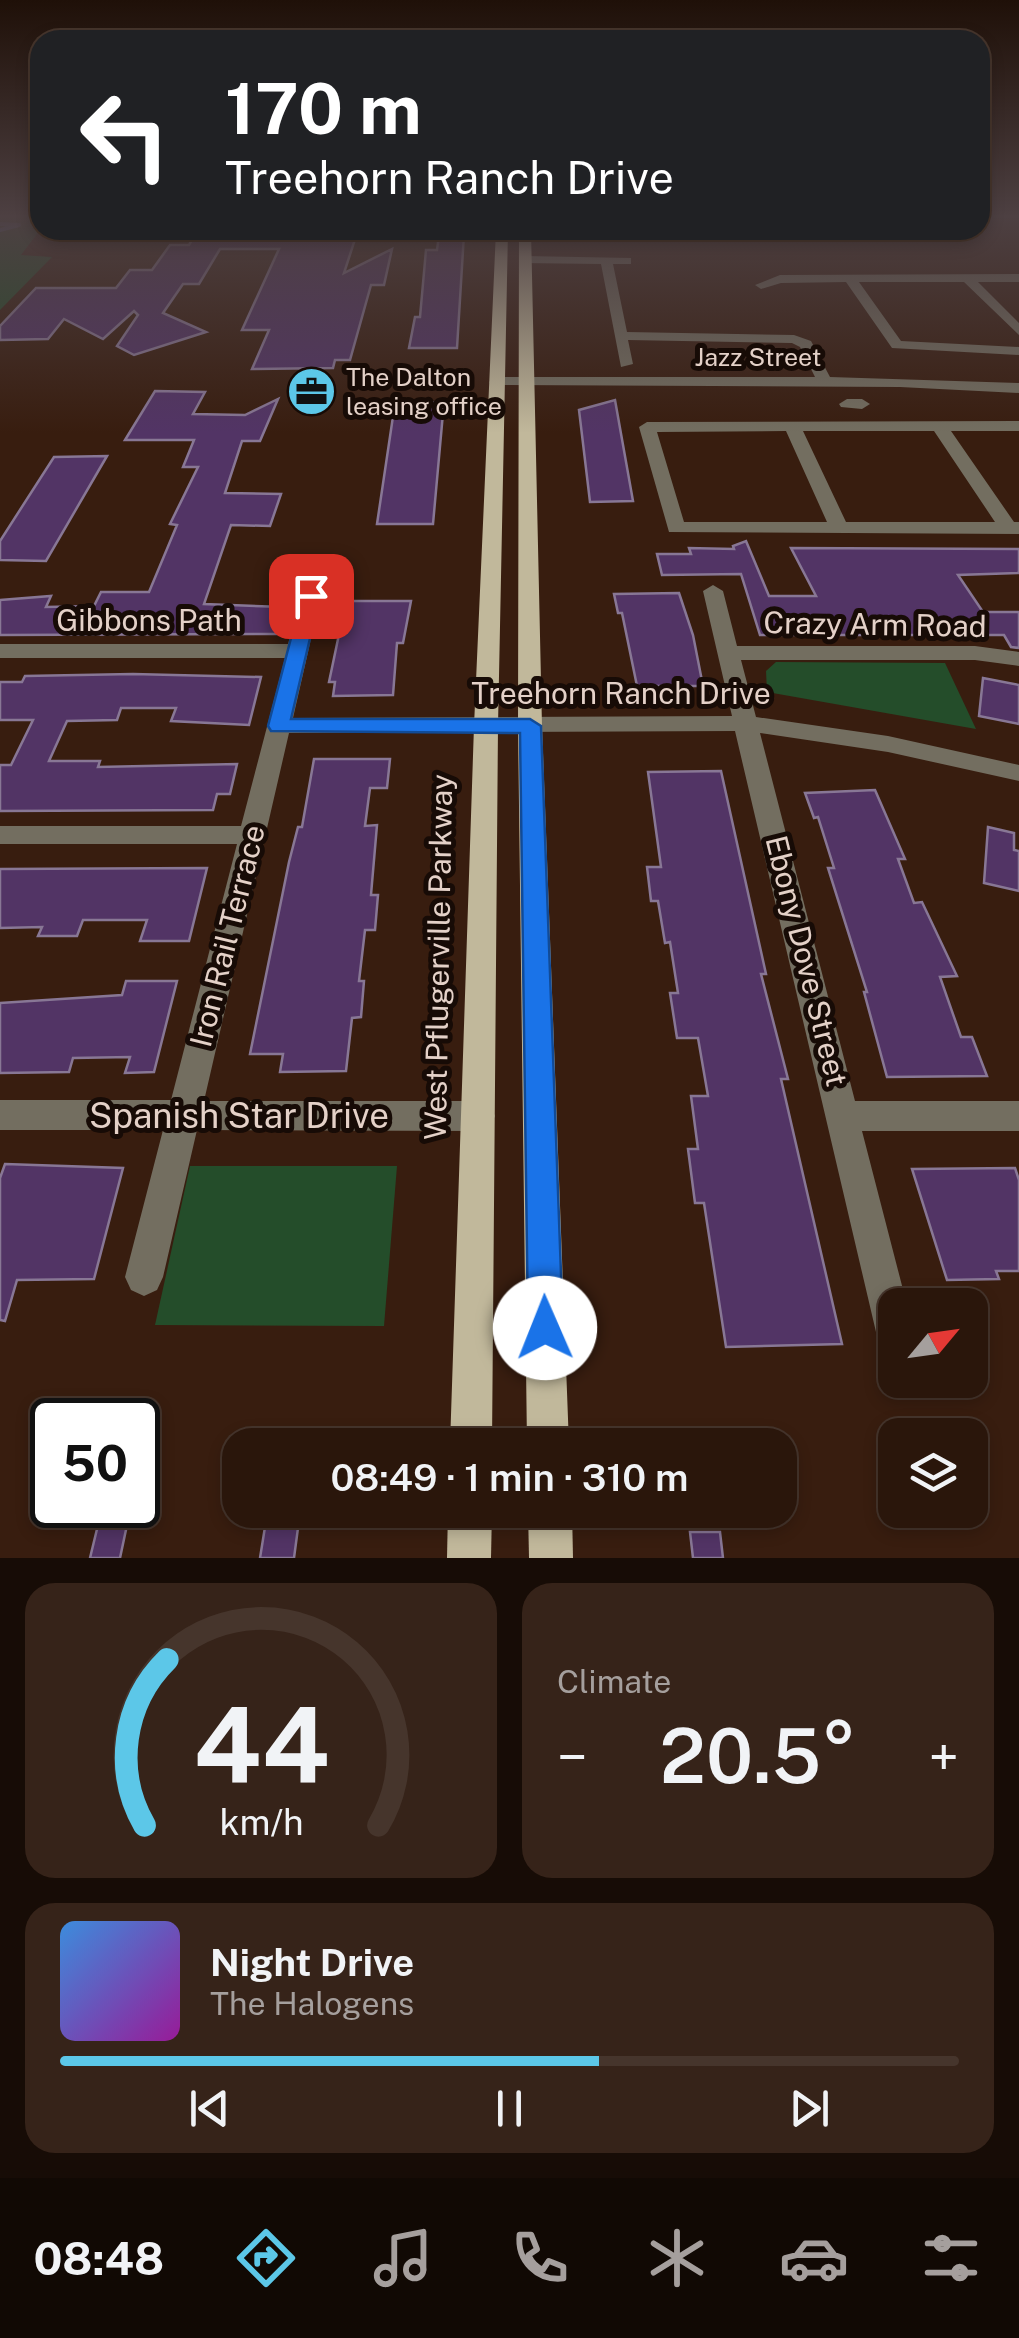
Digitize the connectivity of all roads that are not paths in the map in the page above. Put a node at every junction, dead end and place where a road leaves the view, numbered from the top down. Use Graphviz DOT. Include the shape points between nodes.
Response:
graph roads {
  1 [pos="500,288"];
  2 [pos="526,288"];
  3 [pos="611,288"];
  4 [pos="856,288"];
  5 [pos="977,288"];
  6 [pos="1019,331"];
  7 [pos="621,336"];
  8 [pos="1019,351"];
  9 [pos="626,364"];
  10 [pos="526,381"];
  11 [pos="497,382"];
  12 [pos="836,382"];
  13 [pos="1019,388"];
  14 [pos="792,426"];
  15 [pos="870,426"];
  16 [pos="939,426"];
  17 [pos="1019,426"];
  18 [pos="839,528"];
  19 [pos="1014,528"];
  20 [pos="713,591"];
  21 [pos="311,596"];
  22 [pos="298,651"];
  23 [pos="0,652"];
  24 [pos="730,653"];
  25 [pos="1019,659"];
  26 [pos="746,723"];
  27 [pos="279,726"];
  28 [pos="486,726"];
  29 [pos="530,726"];
  30 [pos="1019,773"];
  31 [pos="0,835"];
  32 [pos="252,835"];
  33 [pos="0,1115"];
  34 [pos="184,1116"];
  35 [pos="478,1116"];
  36 [pos="845,1116"];
  37 [pos="1019,1116"];
  38 [pos="144,1277"];
  39 [pos="885,1288"];
  40 [pos="471,1428"];
  41 [pos="548,1428"];
  42 [pos="469,1528"];
  43 [pos="550,1528"];
  44 [pos="468,1558"];
  45 [pos="551,1558"];
  1 -- 11 [label="main road, West Pflugerville Parkway"];
  2 -- 10 [label="main road"];
  3 -- 7 [label="street"];
  4 -- 8 [label="street" via="897,346"];
  5 -- 6 [label="street"];
  7 -- 9 [label="street"];
  7 -- 12 [label="street" via="794,339 806,344"];
  10 -- 11 [label="street, Jazz Street"];
  10 -- 12 [label="street, Jazz Street"];
  10 -- 29 [label="main road"];
  11 -- 28 [label="main road, West Pflugerville Parkway"];
  12 -- 13 [label="street, Jazz Street"];
  12 -- 15 [label="street"];
  14 -- 15 [label="street"];
  14 -- 18 [label="street"];
  14 -- 18 [label="street" via="647,426 676,528"];
  15 -- 16 [label="street"];
  16 -- 17 [label="street"];
  16 -- 19 [label="street"];
  18 -- 19 [label="street"];
  20 -- 24 [label="street, Ebony Dove Street"];
  21 -- 22 [label="street, Iron Rail Terrace"];
  22 -- 23 [label="street, Gibbons Path"];
  22 -- 27 [label="street, Iron Rail Terrace"];
  24 -- 25 [label="street, Crazy Arm Road" via="975,653"];
  24 -- 26 [label="street, Ebony Dove Street"];
  26 -- 29 [label="street, Treehorn Ranch Drive"];
  26 -- 30 [label="street, Treehorn Ranch Drive"];
  26 -- 36 [label="street, Ebony Dove Street"];
  27 -- 28 [label="street, Treehorn Ranch Drive"];
  27 -- 32 [label="street, Iron Rail Terrace"];
  28 -- 29 [label="street, Treehorn Ranch Drive"];
  28 -- 35 [label="main road, West Pflugerville Parkway"];
  29 -- 41 [label="main road"];
  31 -- 32 [label="street"];
  32 -- 34 [label="street, Iron Rail Terrace"];
  33 -- 34 [label="street, Spanish Star Drive"];
  34 -- 35 [label="street, Spanish Star Drive"];
  34 -- 38 [label="street, Iron Rail Terrace"];
  35 -- 40 [label="main road, West Pflugerville Parkway"];
  36 -- 37 [label="street"];
  36 -- 39 [label="street, Ebony Dove Street"];
  42 -- 44 [label="main road"];
  43 -- 45 [label="main road"];
}
